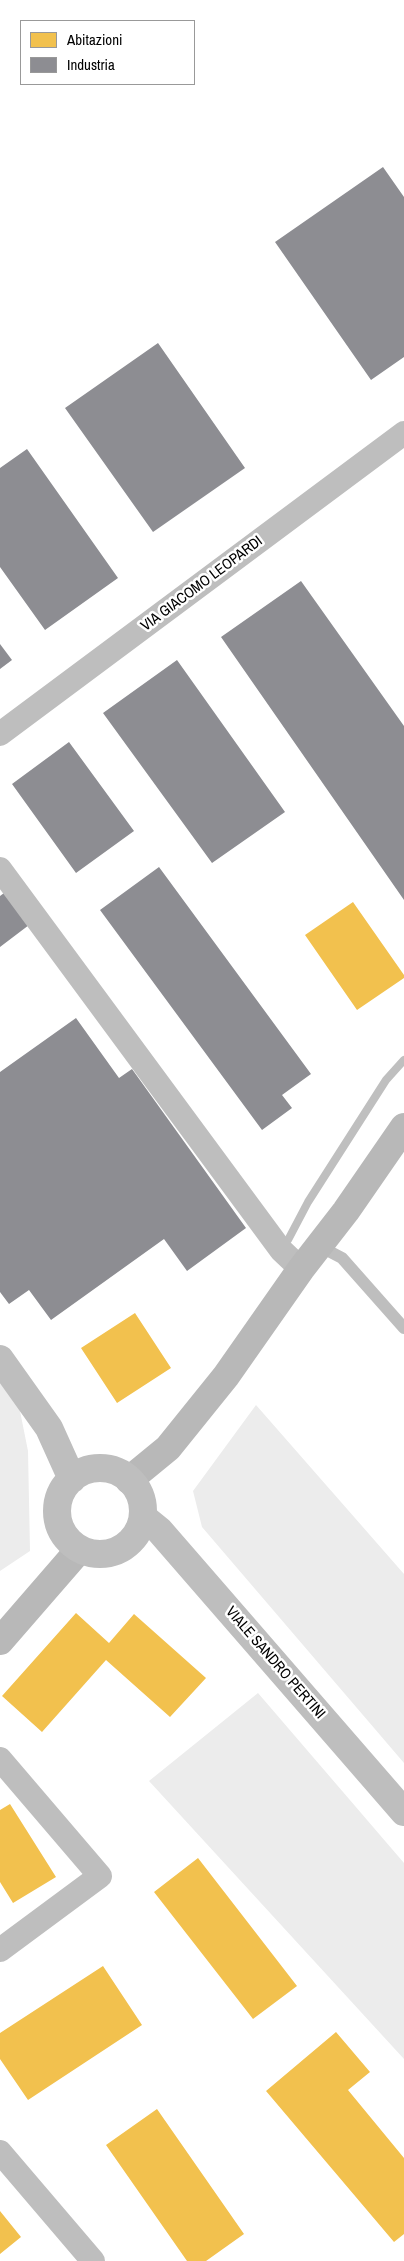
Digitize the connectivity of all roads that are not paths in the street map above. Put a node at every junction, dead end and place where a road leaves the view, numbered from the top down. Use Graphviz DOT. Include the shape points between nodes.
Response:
graph roads {
  1 [pos="404,433"];
  2 [pos="0,734"];
  3 [pos="0,869"];
  4 [pos="404,1126"];
  5 [pos="319,1246"];
  6 [pos="302,1269"];
  7 [pos="404,1328"];
  8 [pos="0,1359"];
  9 [pos="72,1479"];
  10 [pos="129,1480"];
  11 [pos="143,1517"];
  12 [pos="79,1550"];
  13 [pos="0,1641"];
  14 [pos="0,1759"];
  15 [pos="404,1812"];
  16 [pos="0,1950"];
  17 [pos="0,2152"];
  18 [pos="93,2261"];
  1 -- 2 [label="street, VIA GIACOMO LEOPARDI"];
  3 -- 6 [label="street" via="281,1250"];
  4 -- 5 [label="street"];
  5 -- 6 [label="street"];
  5 -- 7 [label="lane" via="342,1258"];
  6 -- 10 [label="street" via="226,1376 168,1448"];
  8 -- 9 [label="main road" via="49,1428"];
  9 -- 10 [label="main road" via="87,1470 102,1468"];
  9 -- 12 [label="main road" via="62,1490 57,1520 63,1534"];
  10 -- 11 [label="main road" via="142,1502"];
  11 -- 12 [label="main road" via="129,1543 113,1553 98,1555"];
  11 -- 15 [label="main road, VIALE SANDRO PERTINI" via="159,1530"];
  12 -- 13 [label="street"];
  14 -- 16 [label="street" via="100,1876"];
  17 -- 18 [label="street"];
}
